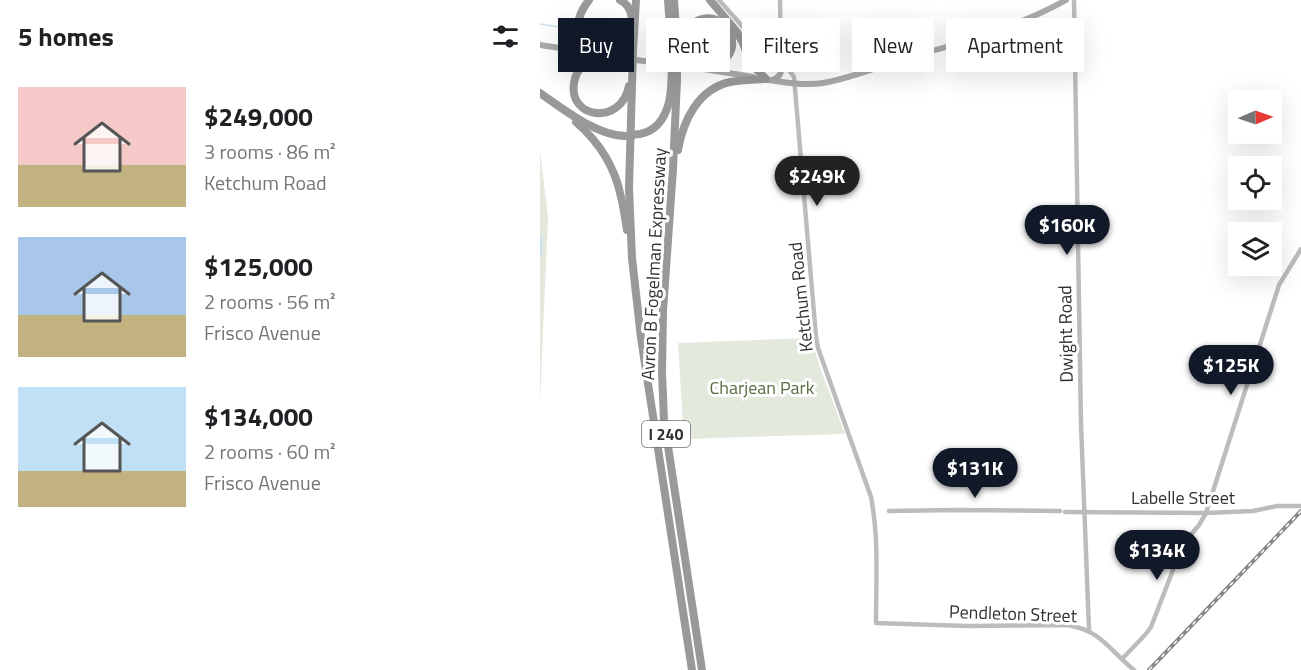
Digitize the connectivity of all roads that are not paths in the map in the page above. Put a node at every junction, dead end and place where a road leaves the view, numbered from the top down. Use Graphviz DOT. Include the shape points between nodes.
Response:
graph roads {
  1 [pos="589,0"];
  2 [pos="621,0"];
  3 [pos="636,0"];
  4 [pos="669,0"];
  5 [pos="674,0"];
  6 [pos="710,0"];
  7 [pos="719,0"];
  8 [pos="780,0"];
  9 [pos="1066,0"];
  10 [pos="1074,0"];
  11 [pos="579,18"];
  12 [pos="632,18"];
  13 [pos="671,18"];
  14 [pos="674,18"];
  15 [pos="780,18"];
  16 [pos="742,26"];
  17 [pos="730,33"];
  18 [pos="634,38"];
  19 [pos="540,45"];
  20 [pos="558,47"];
  21 [pos="730,54"];
  22 [pos="578,72"];
  23 [pos="674,72"];
  24 [pos="720,72"];
  25 [pos="781,72"];
  26 [pos="790,72"];
  27 [pos="632,73"];
  28 [pos="674,80"];
  29 [pos="767,80"];
  30 [pos="795,83"];
  31 [pos="540,93"];
  32 [pos="557,105"];
  33 [pos="673,169"];
  34 [pos="1301,249"];
  35 [pos="632,258"];
  36 [pos="1301,506"];
  37 [pos="889,511"];
  38 [pos="1083,512"];
  39 [pos="1206,513"];
  40 [pos="876,623"];
  41 [pos="1089,630"];
  42 [pos="1122,659"];
  43 [pos="692,670"];
  44 [pos="702,670"];
  45 [pos="1134,670"];
  1 -- 11 [label="highway"];
  2 -- 12 [label="highway"];
  3 -- 18 [label="highway, Avron B Fogelman Expressway / I 240"];
  4 -- 13 [label="highway"];
  5 -- 14 [label="highway, Avron B Fogelman Expressway / I 240"];
  6 -- 29 [label="highway" via="737,32 751,64"];
  7 -- 16 [label="street"];
  8 -- 15 [label="street, Ketchum Road"];
  9 -- 30 [label="main road" via="1018,24 945,47 830,81"];
  10 -- 38 [label="street, Dwight Road"];
  17 -- 21 [label="highway"];
  19 -- 20 [label="main road"];
  22 -- 27 [label="highway" via="573,91 580,105 600,114 618,107 628,91"];
  23 -- 28 [label="highway, Avron B Fogelman Expressway / I 240"];
  24 -- 29 [label="main road"];
  25 -- 29 [label="main road" via="779,77"];
  26 -- 30 [label="street, Ketchum Road"];
  27 -- 35 [label="highway, Avron B Fogelman Expressway / I 240"];
  28 -- 32 [label="highway" via="665,113 656,128 645,133 627,136 607,132"];
  28 -- 33 [label="highway, Avron B Fogelman Expressway / I 240"];
  29 -- 30 [label="main road"];
  29 -- 33 [label="highway" via="729,82 704,97 686,121"];
  30 -- 40 [label="street, Ketchum Road" via="816,337 871,497"];
  31 -- 32 [label="highway"];
  32 -- 35 [label="highway" via="597,143 614,171"];
  33 -- 44 [label="highway, Avron B Fogelman Expressway / I 240" via="663,311 664,420"];
  34 -- 39 [label="street" via="1279,285"];
  35 -- 43 [label="highway, Avron B Fogelman Expressway / I 240"];
  36 -- 39 [label="street, Labelle Street"];
  37 -- 38 [label="street, Labelle Street"];
  38 -- 39 [label="street, Labelle Street"];
  38 -- 41 [label="street, Dwight Road"];
  39 -- 42 [label="street" via="1183,544 1152,627"];
  40 -- 41 [label="street, Pendleton Street" via="1068,625"];
  41 -- 42 [label="street, Pendleton Street"];
  42 -- 45 [label="street, Pendleton Street"];
}
